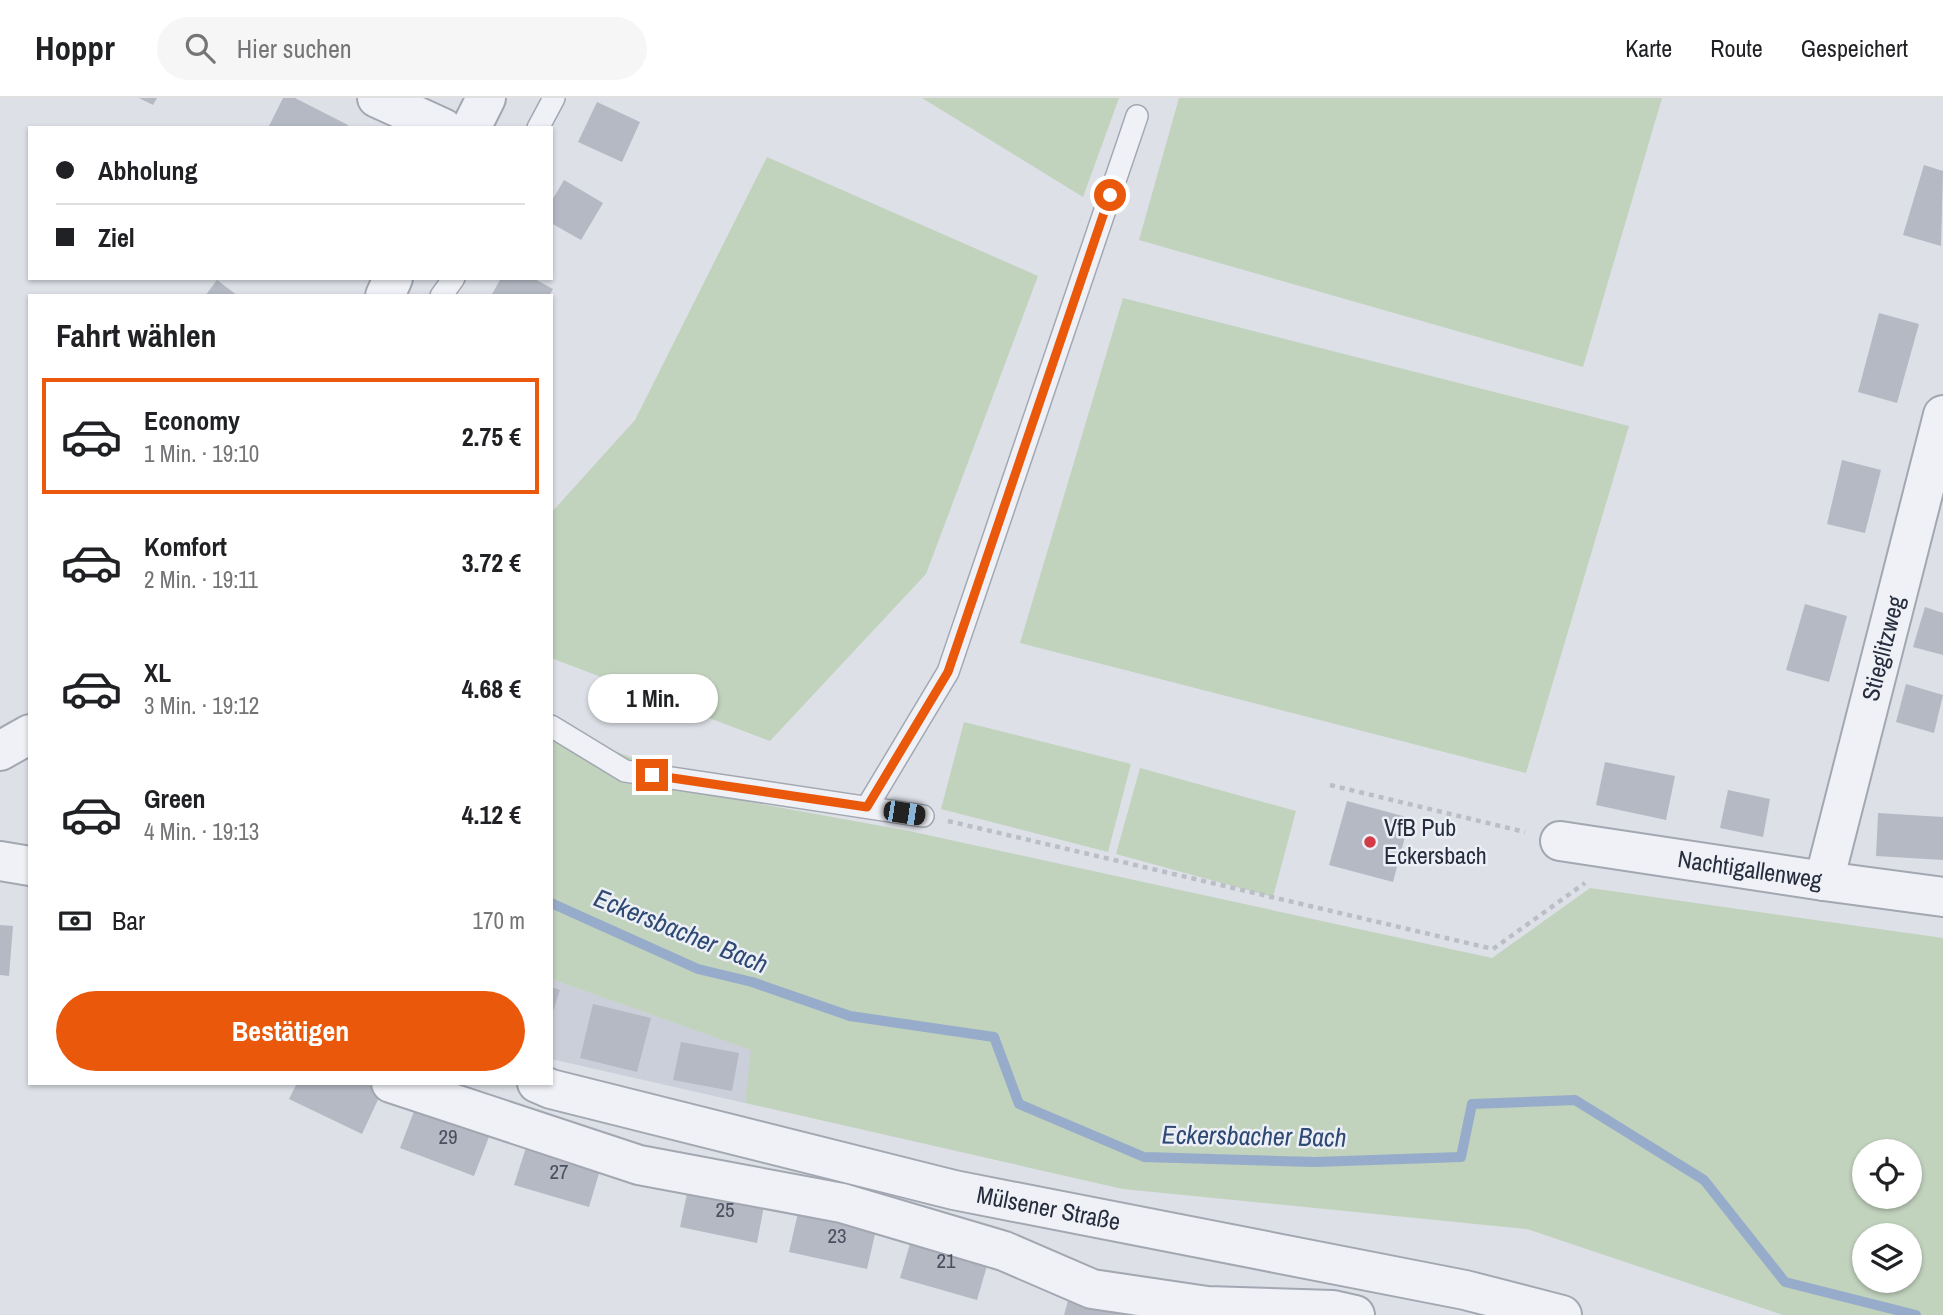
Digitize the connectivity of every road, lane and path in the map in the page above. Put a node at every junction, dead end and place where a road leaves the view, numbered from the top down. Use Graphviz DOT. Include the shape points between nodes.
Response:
graph roads {
  1 [pos="377,98"];
  2 [pos="486,98"];
  3 [pos="554,98"];
  4 [pos="1138,116"];
  5 [pos="439,126"];
  6 [pos="472,126"];
  7 [pos="539,126"];
  8 [pos="1943,415"];
  9 [pos="553,727"];
  10 [pos="28,735"];
  11 [pos="0,751"];
  12 [pos="1330,785"];
  13 [pos="867,807"];
  14 [pos="923,816"];
  15 [pos="1560,841"];
  16 [pos="1629,851"];
  17 [pos="0,861"];
  18 [pos="28,866"];
  19 [pos="1824,881"];
  20 [pos="1943,897"];
  21 [pos="397,1085"];
  22 [pos="542,1085"];
  23 [pos="1354,1315"];
  24 [pos="1562,1315"];
  1 -- 5 [label="street"];
  2 -- 6 [label="street"];
  3 -- 7 [label="lane"];
  4 -- 13 [label="lane" via="948,672"];
  8 -- 19 [label="street, Stieglitzweg"];
  9 -- 13 [label="lane" via="625,771"];
  10 -- 11 [label="street"];
  12 -- 15 [label="path"];
  13 -- 14 [label="lane"];
  14 -- 16 [label="path" via="1493,949"];
  15 -- 16 [label="street, Nachtigallenweg"];
  16 -- 19 [label="street, Nachtigallenweg"];
  17 -- 18 [label="street"];
  19 -- 20 [label="street, Nachtigallenweg"];
  21 -- 23 [label="street" via="639,1165 842,1203 1004,1251 1093,1289 1207,1306 1333,1310"];
  22 -- 24 [label="street, Mülsener Straße" via="954,1191 1465,1290"];
}
